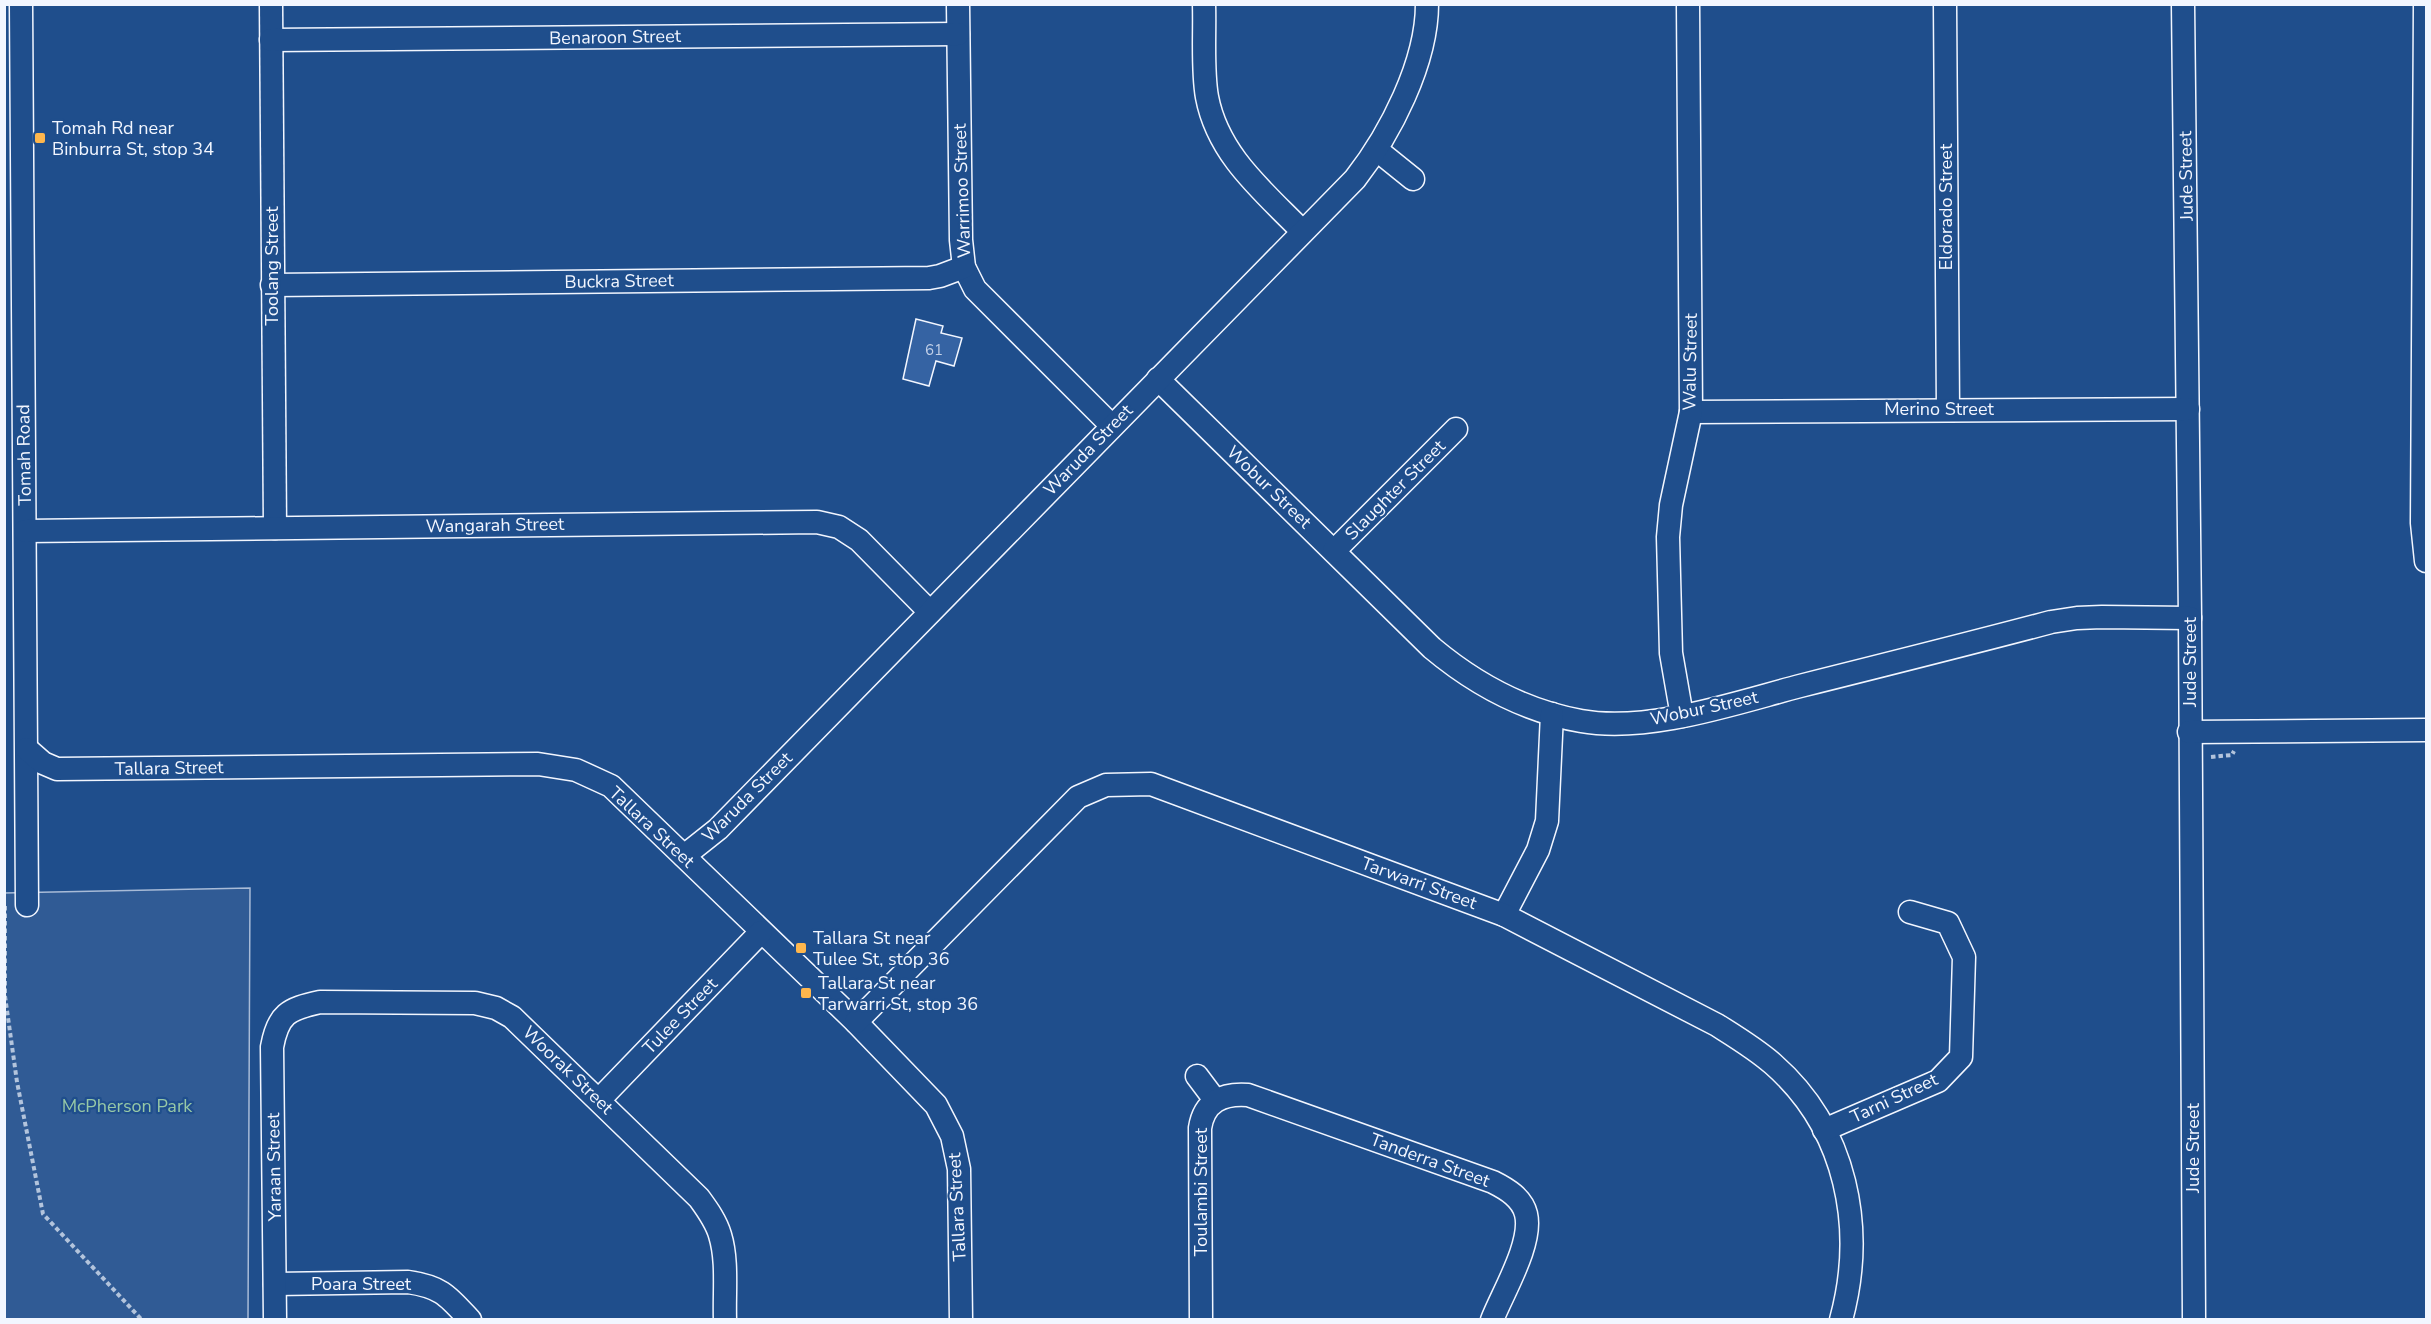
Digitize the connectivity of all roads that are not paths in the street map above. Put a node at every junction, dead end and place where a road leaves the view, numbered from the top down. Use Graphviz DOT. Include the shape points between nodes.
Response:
graph roads {
  1 [pos="21,4"];
  2 [pos="271,4"];
  3 [pos="958,4"];
  4 [pos="1203,4"];
  5 [pos="1427,4"];
  6 [pos="1688,4"];
  7 [pos="1945,4"];
  8 [pos="2183,4"];
  9 [pos="2425,4"];
  10 [pos="958,34"];
  11 [pos="271,40"];
  12 [pos="1377,150"];
  13 [pos="2426,158"];
  14 [pos="1413,179"];
  15 [pos="1302,231"];
  16 [pos="964,267"];
  17 [pos="272,285"];
  18 [pos="1158,379"];
  19 [pos="1948,409"];
  20 [pos="2188,410"];
  21 [pos="1690,412"];
  22 [pos="1112,426"];
  23 [pos="1456,429"];
  24 [pos="275,528"];
  25 [pos="26,531"];
  26 [pos="1334,551"];
  27 [pos="2427,561"];
  28 [pos="930,612"];
  29 [pos="2190,618"];
  30 [pos="1552,714"];
  31 [pos="1682,716"];
  32 [pos="2427,730"];
  33 [pos="2189,732"];
  34 [pos="27,749"];
  35 [pos="684,856"];
  36 [pos="27,905"];
  37 [pos="1910,912"];
  38 [pos="1504,915"];
  39 [pos="761,932"];
  40 [pos="284,1017"];
  41 [pos="856,1022"];
  42 [pos="1197,1076"];
  43 [pos="599,1100"];
  44 [pos="1215,1100"];
  45 [pos="1824,1130"];
  46 [pos="275,1284"];
  47 [pos="275,1320"];
  48 [pos="470,1320"];
  49 [pos="725,1320"];
  50 [pos="961,1320"];
  51 [pos="1201,1320"];
  52 [pos="1492,1320"];
  53 [pos="1841,1320"];
  54 [pos="2194,1320"];
  1 -- 25 [label="street, Tomah Road"];
  2 -- 11 [label="street, Toolang Street"];
  3 -- 10 [label="street, Warrimoo Street"];
  4 -- 15 [label="street" via="1207,95 1213,120 1239,166"];
  5 -- 12 [label="street, Waruda Street" via="1417,63"];
  6 -- 21 [label="street, Walu Street"];
  7 -- 19 [label="street, Eldorado Street"];
  8 -- 20 [label="street, Jude Street"];
  9 -- 13 [label="street"];
  10 -- 11 [label="street, Benaroon Street"];
  10 -- 16 [label="street, Warrimoo Street"];
  11 -- 17 [label="street, Toolang Street"];
  12 -- 14 [label="street"];
  12 -- 15 [label="street, Waruda Street" via="1355,179"];
  13 -- 27 [label="street" via="2422,523"];
  15 -- 18 [label="street, Waruda Street"];
  16 -- 17 [label="street, Buckra Street" via="929,278"];
  16 -- 22 [label="street, Warrimoo Street" via="975,289"];
  17 -- 24 [label="street, Toolang Street"];
  18 -- 22 [label="street, Waruda Street"];
  18 -- 26 [label="street, Wobur Street"];
  19 -- 20 [label="street, Merino Street"];
  19 -- 21 [label="street, Merino Street"];
  20 -- 29 [label="street, Jude Street"];
  21 -- 31 [label="street, Walu Street" via="1668,537 1671,652"];
  22 -- 28 [label="street, Waruda Street"];
  23 -- 26 [label="street, Slaughter Street"];
  24 -- 25 [label="street, Wangarah Street"];
  24 -- 28 [label="street, Wangarah Street" via="817,522 839,527 859,540"];
  25 -- 34 [label="street, Tomah Road"];
  26 -- 30 [label="street, Wobur Street" via="1459,671 1501,695"];
  28 -- 35 [label="street, Waruda Street" via="718,829"];
  29 -- 31 [label="street, Wobur Street" via="2102,617 2051,622"];
  29 -- 33 [label="street, Jude Street"];
  30 -- 31 [label="street, Wobur Street" via="1582,722 1617,723"];
  30 -- 38 [label="street" via="1547,821 1538,850"];
  32 -- 33 [label="street"];
  33 -- 54 [label="street, Jude Street"];
  34 -- 35 [label="street, Tallara Street" via="49,766 71,769 561,766 611,786"];
  34 -- 36 [label="street, Tomah Road"];
  35 -- 39 [label="street, Tallara Street"];
  37 -- 45 [label="street, Tarni Street" via="1948,923 1964,957 1961,1058 1938,1081"];
  38 -- 41 [label="street, Tarwarri Street" via="1150,784 1106,786 1078,797"];
  38 -- 45 [label="street, Tarwarri Street" via="1749,1045 1793,1084"];
  39 -- 41 [label="street, Tallara Street"];
  39 -- 43 [label="street, Tulee Street"];
  40 -- 43 [label="street, Woorak Street" via="300,1007 320,1002 448,1002 496,1008 512,1017"];
  40 -- 46 [label="street, Yaraan Street" via="272,1047"];
  41 -- 50 [label="street, Tallara Street" via="931,1099 952,1136 959,1169"];
  42 -- 44 [label="street"];
  43 -- 49 [label="street, Woorak Street" via="699,1198 711,1215 724,1258"];
  44 -- 51 [label="street, Toulambi Street" via="1207,1107 1200,1128"];
  44 -- 52 [label="street, Tanderra Street" via="1248,1095 1508,1190 1526,1213 1527,1231"];
  45 -- 53 [label="street, Tarwarri Street" via="1844,1180 1853,1235 1852,1268"];
  46 -- 47 [label="street, Yaraan Street"];
  46 -- 48 [label="street, Poara Street" via="428,1285 444,1293"];
}
